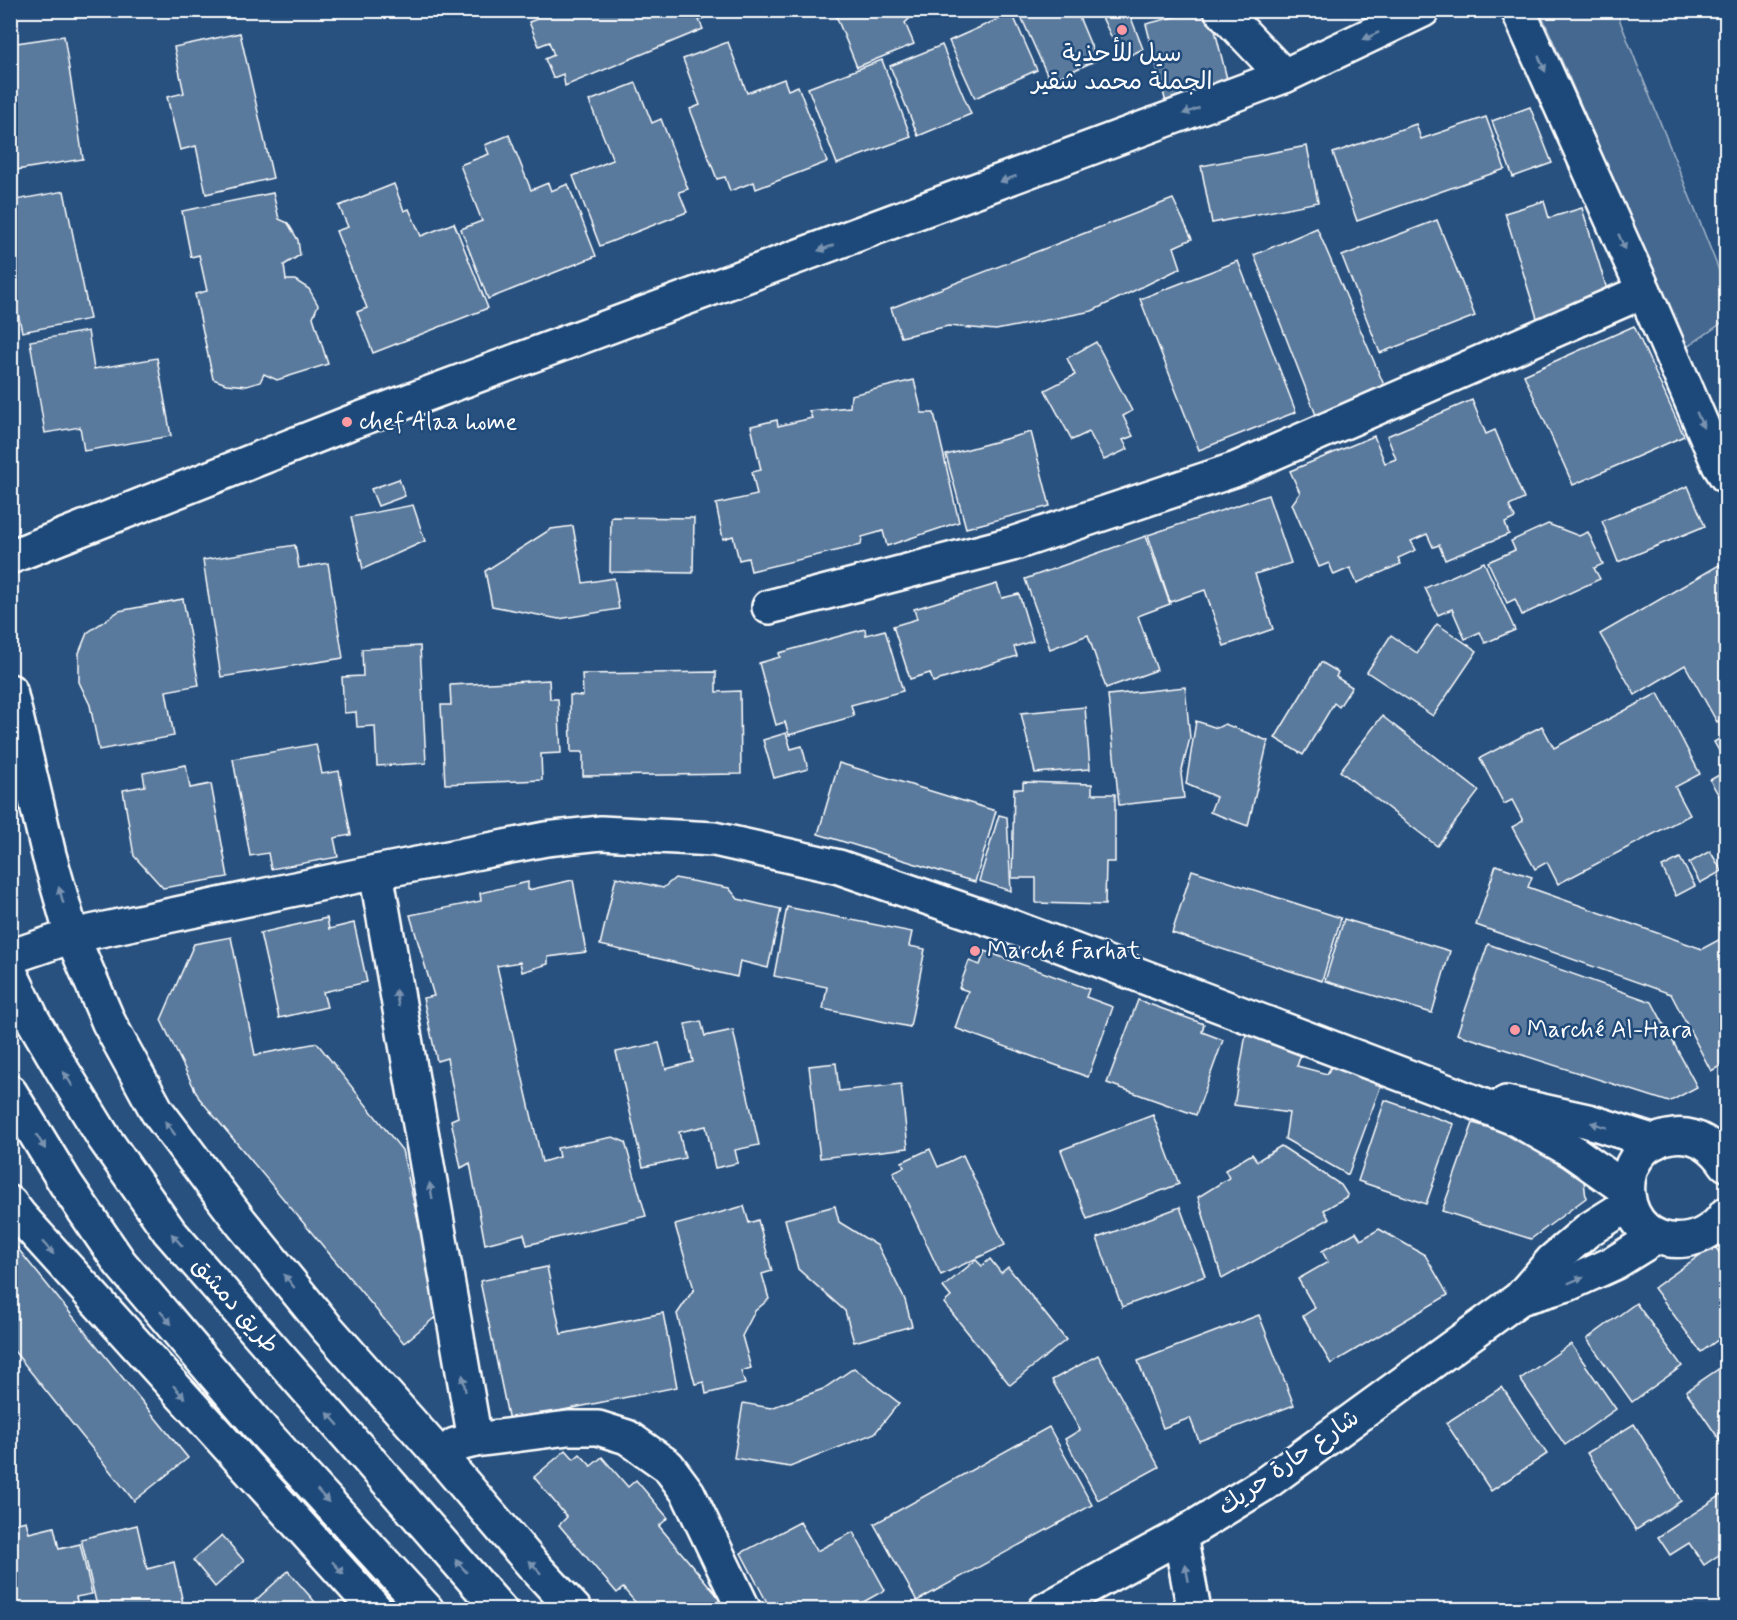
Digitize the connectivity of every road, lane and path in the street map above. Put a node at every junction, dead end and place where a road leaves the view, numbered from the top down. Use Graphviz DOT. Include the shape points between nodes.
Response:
graph roads {
  1 [pos="1221,10"];
  2 [pos="1423,10"];
  3 [pos="1518,10"];
  4 [pos="1284,76"];
  5 [pos="1644,291"];
  6 [pos="1726,476"];
  7 [pos="10,557"];
  8 [pos="768,606"];
  9 [pos="10,691"];
  10 [pos="376,872"];
  11 [pos="72,936"];
  12 [pos="10,957"];
  13 [pos="10,972"];
  14 [pos="10,1092"];
  15 [pos="1451,1093"];
  16 [pos="1655,1142"];
  17 [pos="1724,1154"];
  18 [pos="1628,1197"];
  19 [pos="10,1203"];
  20 [pos="1721,1232"];
  21 [pos="1656,1237"];
  22 [pos="1520,1298"];
  23 [pos="475,1440"];
  24 [pos="435,1450"];
  25 [pos="1180,1536"];
  26 [pos="376,1610"];
  27 [pos="427,1610"];
  28 [pos="500,1610"];
  29 [pos="575,1610"];
  30 [pos="744,1610"];
  31 [pos="1046,1610"];
  32 [pos="1194,1610"];
  1 -- 4 [label="main road"];
  2 -- 4 [label="main road, one-way"];
  3 -- 5 [label="main road, one-way"];
  4 -- 7 [label="main road, one-way" via="349,423"];
  5 -- 6 [label="main road, one-way"];
  5 -- 8 [label="main road" via="1234,470 1012,544"];
  11 -- 9 [label="main road, one-way"];
  10 -- 11 [label="main road"];
  10 -- 15 [label="main road" via="546,839 601,833 714,839 839,867 1004,924"];
  23 -- 10 [label="main road, one-way"];
  11 -- 12 [label="main road"];
  24 -- 11 [label="main road, one-way" via="326,1327 157,1111 109,1023"];
  28 -- 13 [label="main road, طريق دمشق, one-way" via="169,1231 61,1068"];
  14 -- 27 [label="main road, one-way" via="120,1263 262,1430"];
  16 -- 15 [label="main road, one-way" via="1588,1121"];
  15 -- 18 [label="main road" via="1514,1118 1572,1151"];
  16 -- 17 [label="main road" via="1680,1136 1705,1142"];
  16 -- 18 [label="main road" via="1634,1162 1628,1176"];
  18 -- 21 [label="main road" via="1635,1217"];
  18 -- 22 [label="main road, شارع حارة حريك" via="1552,1261"];
  19 -- 26 [label="main road, one-way"];
  20 -- 21 [label="main road" via="1672,1242"];
  22 -- 21 [label="main road, شارع حارة حريك, one-way" via="1568,1284 1614,1263"];
  22 -- 25 [label="main road, شارع حارة حريك" via="1266,1483"];
  23 -- 24 [label="main road"];
  23 -- 30 [label="main road" via="568,1428 598,1428 627,1437 668,1466 688,1493"];
  29 -- 24 [label="main road, one-way"];
  25 -- 31 [label="main road, شارع حارة حريك"];
  32 -- 25 [label="main road, one-way"];
}
